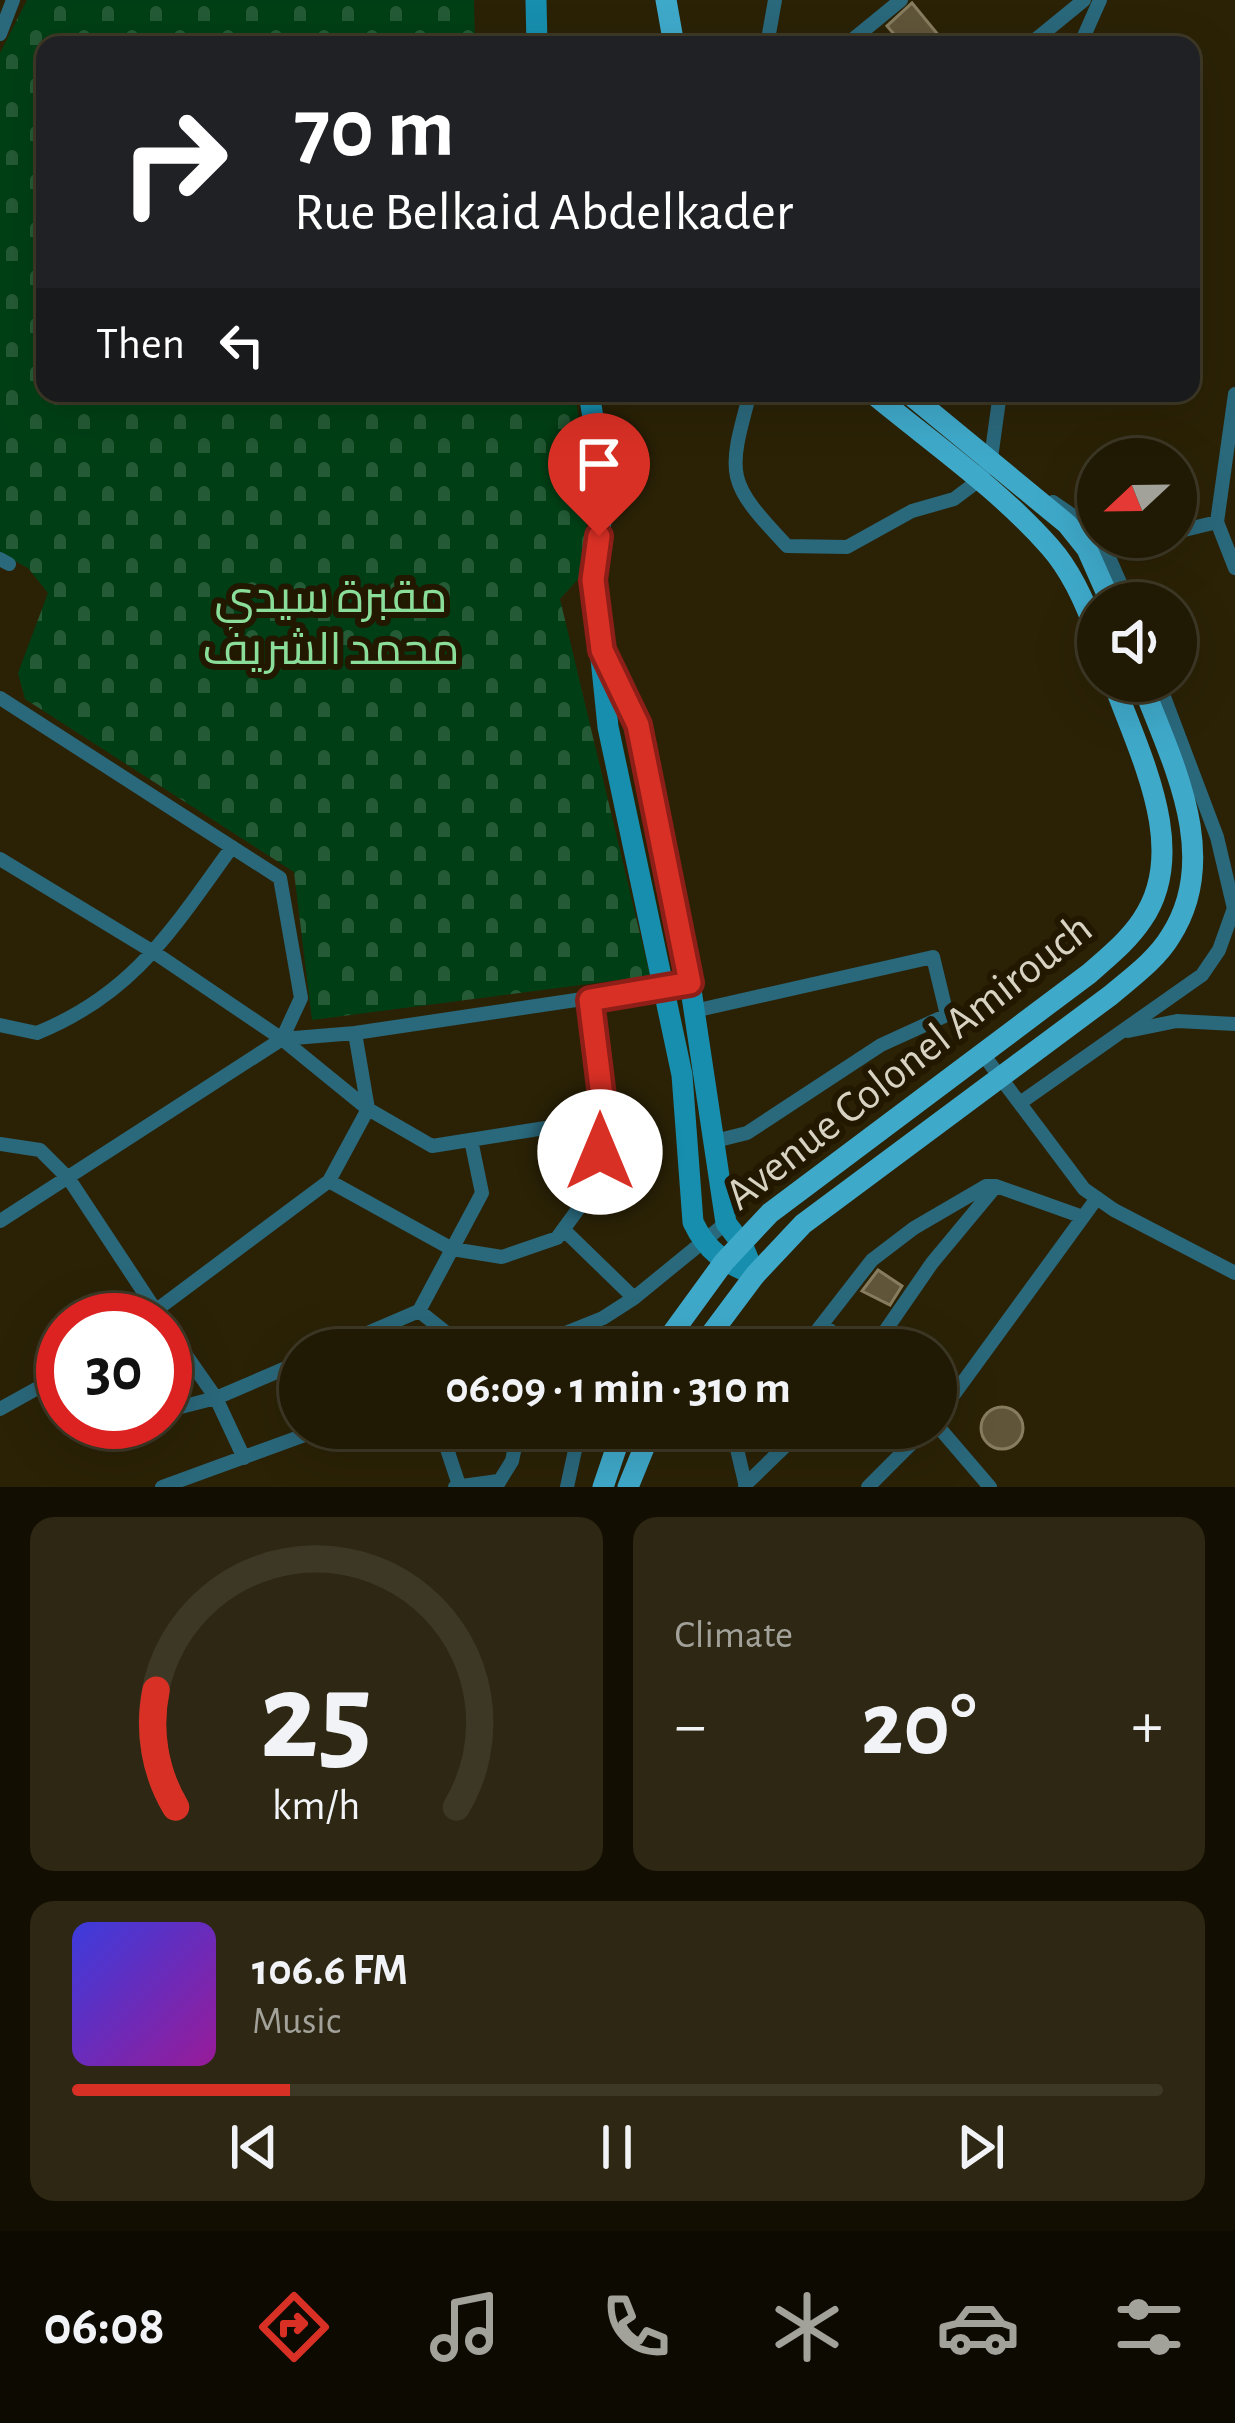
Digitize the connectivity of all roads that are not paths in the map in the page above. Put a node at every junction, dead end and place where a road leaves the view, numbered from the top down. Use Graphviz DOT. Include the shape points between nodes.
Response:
graph roads {
  1 [pos="13,0"];
  2 [pos="536,0"];
  3 [pos="666,0"];
  4 [pos="775,0"];
  5 [pos="901,0"];
  6 [pos="1084,0"];
  7 [pos="1100,0"];
  8 [pos="0,34"];
  9 [pos="537,36"];
  10 [pos="672,36"];
  11 [pos="769,36"];
  12 [pos="857,36"];
  13 [pos="1039,36"];
  14 [pos="1083,36"];
  15 [pos="1235,394"];
  16 [pos="591,402"];
  17 [pos="747,402"];
  18 [pos="883,402"];
  19 [pos="919,402"];
  20 [pos="999,402"];
  21 [pos="991,458"];
  22 [pos="978,481"];
  23 [pos="1027,489"];
  24 [pos="1077,518"];
  25 [pos="1216,522"];
  26 [pos="1197,527"];
  27 [pos="1112,559"];
  28 [pos="1235,568"];
  29 [pos="1102,582"];
  30 [pos="1121,582"];
  31 [pos="1077,589"];
  32 [pos="602,650"];
  33 [pos="0,698"];
  34 [pos="1120,702"];
  35 [pos="1148,702"];
  36 [pos="1166,702"];
  37 [pos="232,847"];
  38 [pos="0,860"];
  39 [pos="1234,911"];
  40 [pos="155,953"];
  41 [pos="690,983"];
  42 [pos="665,987"];
  43 [pos="590,1000"];
  44 [pos="694,1011"];
  45 [pos="1235,1024"];
  46 [pos="0,1025"];
  47 [pos="355,1033"];
  48 [pos="1118,1034"];
  49 [pos="282,1039"];
  50 [pos="982,1054"];
  51 [pos="999,1076"];
  52 [pos="1020,1103"];
  53 [pos="368,1109"];
  54 [pos="602,1118"];
  55 [pos="471,1140"];
  56 [pos="711,1142"];
  57 [pos="0,1144"];
  58 [pos="69,1179"];
  59 [pos="329,1181"];
  60 [pos="996,1186"];
  61 [pos="1097,1198"];
  62 [pos="1083,1217"];
  63 [pos="0,1221"];
  64 [pos="726,1223"];
  65 [pos="564,1230"];
  66 [pos="703,1244"];
  67 [pos="742,1244"];
  68 [pos="452,1249"];
  69 [pos="724,1262"];
  70 [pos="1235,1273"];
  71 [pos="755,1275"];
  72 [pos="140,1293"];
  73 [pos="189,1293"];
  74 [pos="634,1298"];
  75 [pos="419,1311"];
  76 [pos="822,1325"];
  77 [pos="377,1329"];
  78 [pos="442,1329"];
  79 [pos="576,1329"];
  80 [pos="675,1329"];
  81 [pos="715,1329"];
  82 [pos="819,1329"];
  83 [pos="828,1329"];
  84 [pos="886,1329"];
  85 [pos="192,1366"];
  86 [pos="279,1371"];
  87 [pos="36,1390"];
  88 [pos="957,1392"];
  89 [pos="216,1398"];
  90 [pos="192,1404"];
  91 [pos="0,1409"];
  92 [pos="279,1445"];
  93 [pos="957,1447"];
  94 [pos="446,1449"];
  95 [pos="515,1449"];
  96 [pos="575,1449"];
  97 [pos="616,1449"];
  98 [pos="643,1449"];
  99 [pos="737,1449"];
  100 [pos="783,1449"];
  101 [pos="906,1449"];
  102 [pos="244,1458"];
  103 [pos="497,1484"];
  104 [pos="457,1486"];
  105 [pos="746,1486"];
  106 [pos="162,1487"];
  107 [pos="567,1487"];
  108 [pos="603,1487"];
  109 [pos="628,1487"];
  110 [pos="868,1487"];
  111 [pos="989,1487"];
  1 -- 8 [label="street"];
  2 -- 9 [label="street"];
  3 -- 10 [label="main road"];
  4 -- 11 [label="street"];
  5 -- 12 [label="street"];
  6 -- 13 [label="street"];
  7 -- 14 [label="street"];
  15 -- 25 [label="street"];
  16 -- 32 [label="street" via="605,491 593,580"];
  17 -- 22 [label="street" via="732,454 737,483 787,547 847,547"];
  18 -- 22 [label="main road"];
  19 -- 21 [label="main road"];
  20 -- 21 [label="street"];
  21 -- 22 [label="street"];
  21 -- 23 [label="main road"];
  22 -- 31 [label="main road" via="1052,549"];
  23 -- 24 [label="street"];
  23 -- 29 [label="main road" via="1067,524"];
  25 -- 26 [label="street"];
  25 -- 28 [label="street"];
  27 -- 30 [label="street"];
  32 -- 41 [label="street" via="638,725"];
  32 -- 42 [label="street" via="608,727"];
  33 -- 37 [label="street"];
  34 -- 50 [label="main road, Avenue Colonel Amirouch" via="1156,804 1156,892 1124,943"];
  35 -- 51 [label="main road, Avenue Colonel Amirouch" via="1192,826 1186,899 1171,936 1147,964"];
  36 -- 39 [label="street" via="1217,837"];
  37 -- 40 [label="street"];
  37 -- 49 [label="street" via="280,878 301,998"];
  38 -- 40 [label="street"];
  39 -- 48 [label="street" via="1202,976"];
  40 -- 46 [label="street" via="54,1026 37,1033"];
  40 -- 49 [label="street"];
  41 -- 42 [label="street"];
  41 -- 44 [label="street"];
  42 -- 43 [label="street"];
  42 -- 66 [label="street" via="682,1075 693,1222"];
  43 -- 47 [label="street"];
  43 -- 54 [label="street"];
  44 -- 56 [label="street"];
  44 -- 56 [label="street" via="933,957 947,1015 880,1046 747,1132"];
  45 -- 48 [label="street" via="1177,1021"];
  47 -- 49 [label="street"];
  47 -- 53 [label="street"];
  48 -- 52 [label="street"];
  49 -- 53 [label="street"];
  49 -- 58 [label="street"];
  50 -- 51 [label="street"];
  50 -- 67 [label="main road, Avenue Colonel Amirouch" via="810,1179"];
  51 -- 52 [label="street"];
  51 -- 71 [label="main road, Avenue Colonel Amirouch" via="803,1224"];
  52 -- 61 [label="street"];
  53 -- 55 [label="street" via="432,1146"];
  53 -- 59 [label="street"];
  54 -- 55 [label="street"];
  54 -- 65 [label="street" via="595,1186"];
  55 -- 68 [label="street" via="482,1193"];
  56 -- 64 [label="street"];
  57 -- 58 [label="street" via="40,1150"];
  58 -- 63 [label="street"];
  58 -- 72 [label="street"];
  59 -- 68 [label="street"];
  59 -- 73 [label="street"];
  60 -- 62 [label="street"];
  60 -- 76 [label="street" via="872,1260"];
  60 -- 84 [label="street"];
  61 -- 62 [label="street"];
  61 -- 70 [label="street"];
  62 -- 88 [label="street"];
  64 -- 66 [label="street"];
  64 -- 67 [label="street"];
  65 -- 68 [label="street" via="502,1257"];
  65 -- 74 [label="street"];
  66 -- 69 [label="street"];
  66 -- 74 [label="street"];
  67 -- 69 [label="main road, Avenue Colonel Amirouch"];
  67 -- 71 [label="street"];
  68 -- 75 [label="street"];
  69 -- 71 [label="street"];
  69 -- 80 [label="main road, Avenue Colonel Amirouch"];
  71 -- 81 [label="main road, Avenue Colonel Amirouch"];
  74 -- 79 [label="street"];
  75 -- 77 [label="street"];
  75 -- 78 [label="street"];
  76 -- 82 [label="street"];
  76 -- 83 [label="street"];
  85 -- 89 [label="street"];
  86 -- 89 [label="street"];
  87 -- 91 [label="street"];
  89 -- 90 [label="street"];
  89 -- 102 [label="street"];
  92 -- 102 [label="street"];
  93 -- 111 [label="street"];
  94 -- 104 [label="street"];
  95 -- 103 [label="street"];
  96 -- 107 [label="street"];
  97 -- 108 [label="main road"];
  98 -- 109 [label="main road"];
  99 -- 105 [label="street"];
  100 -- 105 [label="street"];
  101 -- 110 [label="street"];
  102 -- 106 [label="street"];
  103 -- 104 [label="street"];
}
